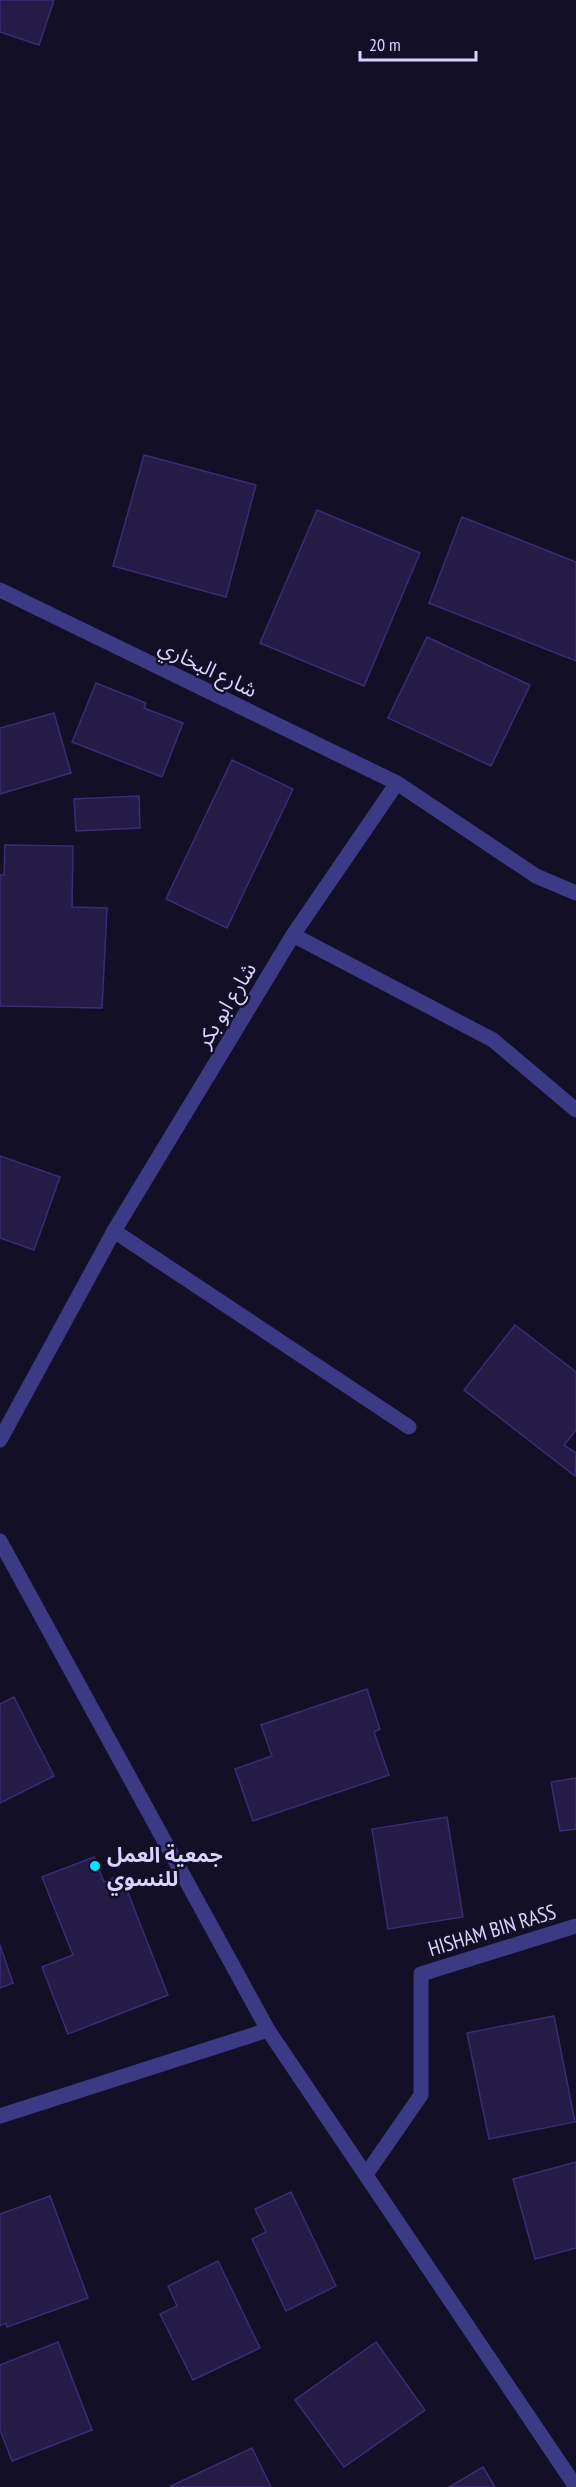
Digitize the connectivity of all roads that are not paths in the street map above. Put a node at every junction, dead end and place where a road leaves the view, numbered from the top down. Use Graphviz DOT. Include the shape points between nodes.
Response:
graph roads {
  1 [pos="0,590"];
  2 [pos="397,783"];
  3 [pos="576,893"];
  4 [pos="293,935"];
  5 [pos="576,1110"];
  6 [pos="114,1232"];
  7 [pos="409,1427"];
  8 [pos="0,1440"];
  9 [pos="0,1540"];
  10 [pos="576,1926"];
  11 [pos="268,2030"];
  12 [pos="0,2116"];
  13 [pos="367,2173"];
  14 [pos="576,2487"];
  1 -- 2 [label="street, شارع البخاري"];
  2 -- 3 [label="street" via="536,876"];
  2 -- 4 [label="street, شارع ابو بكر"];
  4 -- 5 [label="street" via="493,1040"];
  4 -- 6 [label="street, شارع ابو بكر"];
  6 -- 7 [label="street"];
  6 -- 8 [label="street, شارع ابو بكر"];
  9 -- 11 [label="street"];
  10 -- 13 [label="street, HISHAM BIN RASS" via="421,1974 421,2095"];
  11 -- 12 [label="street"];
  11 -- 13 [label="street"];
  13 -- 14 [label="street"];
}
